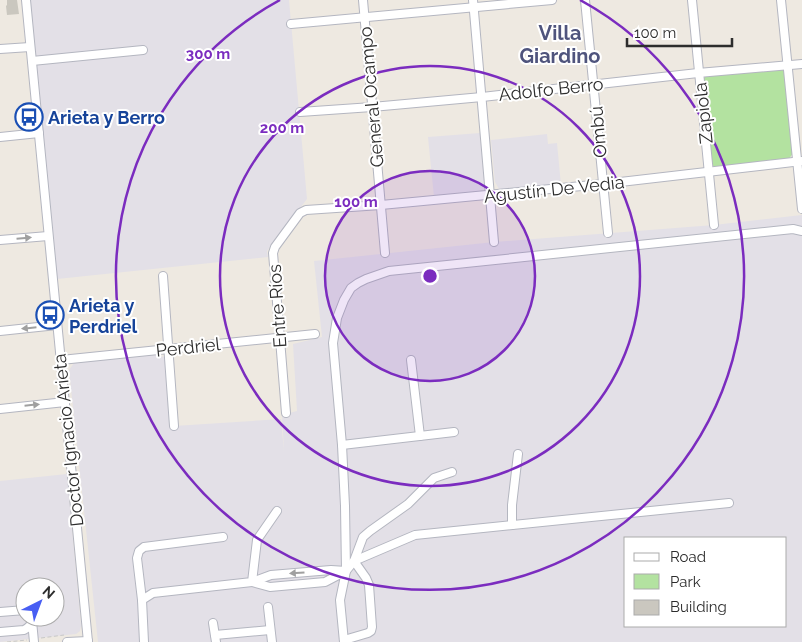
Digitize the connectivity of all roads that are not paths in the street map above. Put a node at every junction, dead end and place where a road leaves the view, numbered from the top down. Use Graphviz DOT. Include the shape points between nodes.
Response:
graph roads {
  1 [pos="26,0"];
  2 [pos="363,0"];
  3 [pos="552,0"];
  4 [pos="585,0"];
  5 [pos="692,0"];
  6 [pos="780,0"];
  7 [pos="474,3"];
  8 [pos="364,17"];
  9 [pos="291,24"];
  10 [pos="30,47"];
  11 [pos="0,49"];
  12 [pos="144,50"];
  13 [pos="32,61"];
  14 [pos="802,64"];
  15 [pos="787,65"];
  16 [pos="698,73"];
  17 [pos="593,84"];
  18 [pos="482,97"];
  19 [pos="372,107"];
  20 [pos="300,112"];
  21 [pos="39,133"];
  22 [pos="0,137"];
  23 [pos="799,162"];
  24 [pos="709,172"];
  25 [pos="603,184"];
  26 [pos="490,195"];
  27 [pos="381,205"];
  28 [pos="802,209"];
  29 [pos="306,210"];
  30 [pos="714,225"];
  31 [pos="802,231"];
  32 [pos="608,233"];
  33 [pos="48,236"];
  34 [pos="0,240"];
  35 [pos="494,242"];
  36 [pos="385,254"];
  37 [pos="162,276"];
  38 [pos="57,325"];
  39 [pos="0,331"];
  40 [pos="315,334"];
  41 [pos="279,338"];
  42 [pos="169,349"];
  43 [pos="60,360"];
  44 [pos="411,360"];
  45 [pos="65,402"];
  46 [pos="0,408"];
  47 [pos="286,413"];
  48 [pos="174,426"];
  49 [pos="454,432"];
  50 [pos="420,436"];
  51 [pos="342,445"];
  52 [pos="518,454"];
  53 [pos="452,472"];
  54 [pos="729,504"];
  55 [pos="277,511"];
  56 [pos="512,525"];
  57 [pos="223,537"];
  58 [pos="354,561"];
  59 [pos="346,571"];
  60 [pos="252,582"];
  61 [pos="142,600"];
  62 [pos="268,607"];
  63 [pos="15,611"];
  64 [pos="0,612"];
  65 [pos="214,624"];
  66 [pos="28,627"];
  67 [pos="33,627"];
  68 [pos="270,630"];
  69 [pos="0,632"];
  70 [pos="216,639"];
  71 [pos="34,640"];
  72 [pos="68,640"];
  73 [pos="88,641"];
  74 [pos="344,641"];
  75 [pos="144,642"];
  76 [pos="272,642"];
  1 -- 10 [label="street, Doctor Ignacio Arieta"];
  2 -- 8 [label="street, General Ocampo"];
  3 -- 7 [label="street"];
  4 -- 17 [label="street, Ombú"];
  5 -- 16 [label="street, Zapiola"];
  6 -- 15 [label="street"];
  7 -- 8 [label="street"];
  7 -- 18 [label="street"];
  8 -- 9 [label="street"];
  8 -- 19 [label="street, General Ocampo"];
  10 -- 11 [label="street"];
  10 -- 13 [label="street, Doctor Ignacio Arieta"];
  12 -- 13 [label="street"];
  13 -- 21 [label="street, Doctor Ignacio Arieta"];
  14 -- 15 [label="street, Adolfo Berro"];
  15 -- 16 [label="street, Adolfo Berro"];
  15 -- 23 [label="street"];
  16 -- 17 [label="street, Adolfo Berro"];
  16 -- 24 [label="street, Zapiola"];
  17 -- 18 [label="street, Adolfo Berro"];
  17 -- 25 [label="street, Ombú"];
  18 -- 19 [label="street, Adolfo Berro"];
  18 -- 26 [label="street"];
  19 -- 20 [label="street, Adolfo Berro"];
  19 -- 27 [label="street, General Ocampo"];
  21 -- 22 [label="street"];
  21 -- 33 [label="street, Doctor Ignacio Arieta"];
  23 -- 24 [label="street, Agustín De Vedia"];
  23 -- 28 [label="street"];
  24 -- 25 [label="street, Agustín De Vedia"];
  24 -- 30 [label="street, Zapiola"];
  25 -- 26 [label="street, Agustín De Vedia"];
  25 -- 32 [label="street, Ombú"];
  26 -- 27 [label="street, Agustín De Vedia"];
  26 -- 35 [label="street"];
  27 -- 29 [label="street, Agustín De Vedia"];
  27 -- 36 [label="street, General Ocampo"];
  29 -- 41 [label="street, Entre Ríos" via="295,218 273,253"];
  31 -- 51 [label="street" via="794,228 398,270 366,279 351,288 344,300 333,343"];
  34 -- 33 [label="street, one-way"];
  33 -- 38 [label="street, Doctor Ignacio Arieta"];
  37 -- 42 [label="street"];
  38 -- 39 [label="street, one-way"];
  38 -- 43 [label="street, Doctor Ignacio Arieta"];
  40 -- 41 [label="street, Perdriel"];
  41 -- 42 [label="street, Perdriel"];
  41 -- 47 [label="street, Entre Ríos"];
  42 -- 43 [label="street, Perdriel"];
  42 -- 48 [label="street"];
  43 -- 45 [label="street, Doctor Ignacio Arieta"];
  44 -- 50 [label="street"];
  46 -- 45 [label="street, one-way"];
  45 -- 73 [label="street, Doctor Ignacio Arieta"];
  49 -- 50 [label="street"];
  50 -- 51 [label="street"];
  51 -- 59 [label="street"];
  52 -- 56 [label="street"];
  53 -- 58 [label="street" via="434,478 408,504 370,530 363,538"];
  54 -- 56 [label="street"];
  55 -- 60 [label="street" via="257,540"];
  56 -- 58 [label="street" via="415,534"];
  57 -- 61 [label="street" via="144,547 137,558"];
  58 -- 59 [label="street"];
  58 -- 74 [label="street" via="369,585 372,627 368,633"];
  59 -- 60 [label="street, one-way" via="271,575"];
  59 -- 60 [label="street" via="325,582 270,587"];
  59 -- 74 [label="street" via="340,600"];
  60 -- 61 [label="street" via="152,592"];
  61 -- 75 [label="street"];
  62 -- 68 [label="street"];
  63 -- 64 [label="street"];
  65 -- 70 [label="street"];
  66 -- 69 [label="street"];
  67 -- 71 [label="street"];
  68 -- 70 [label="street"];
  68 -- 76 [label="street"];
  72 -- 73 [label="street"];
}
